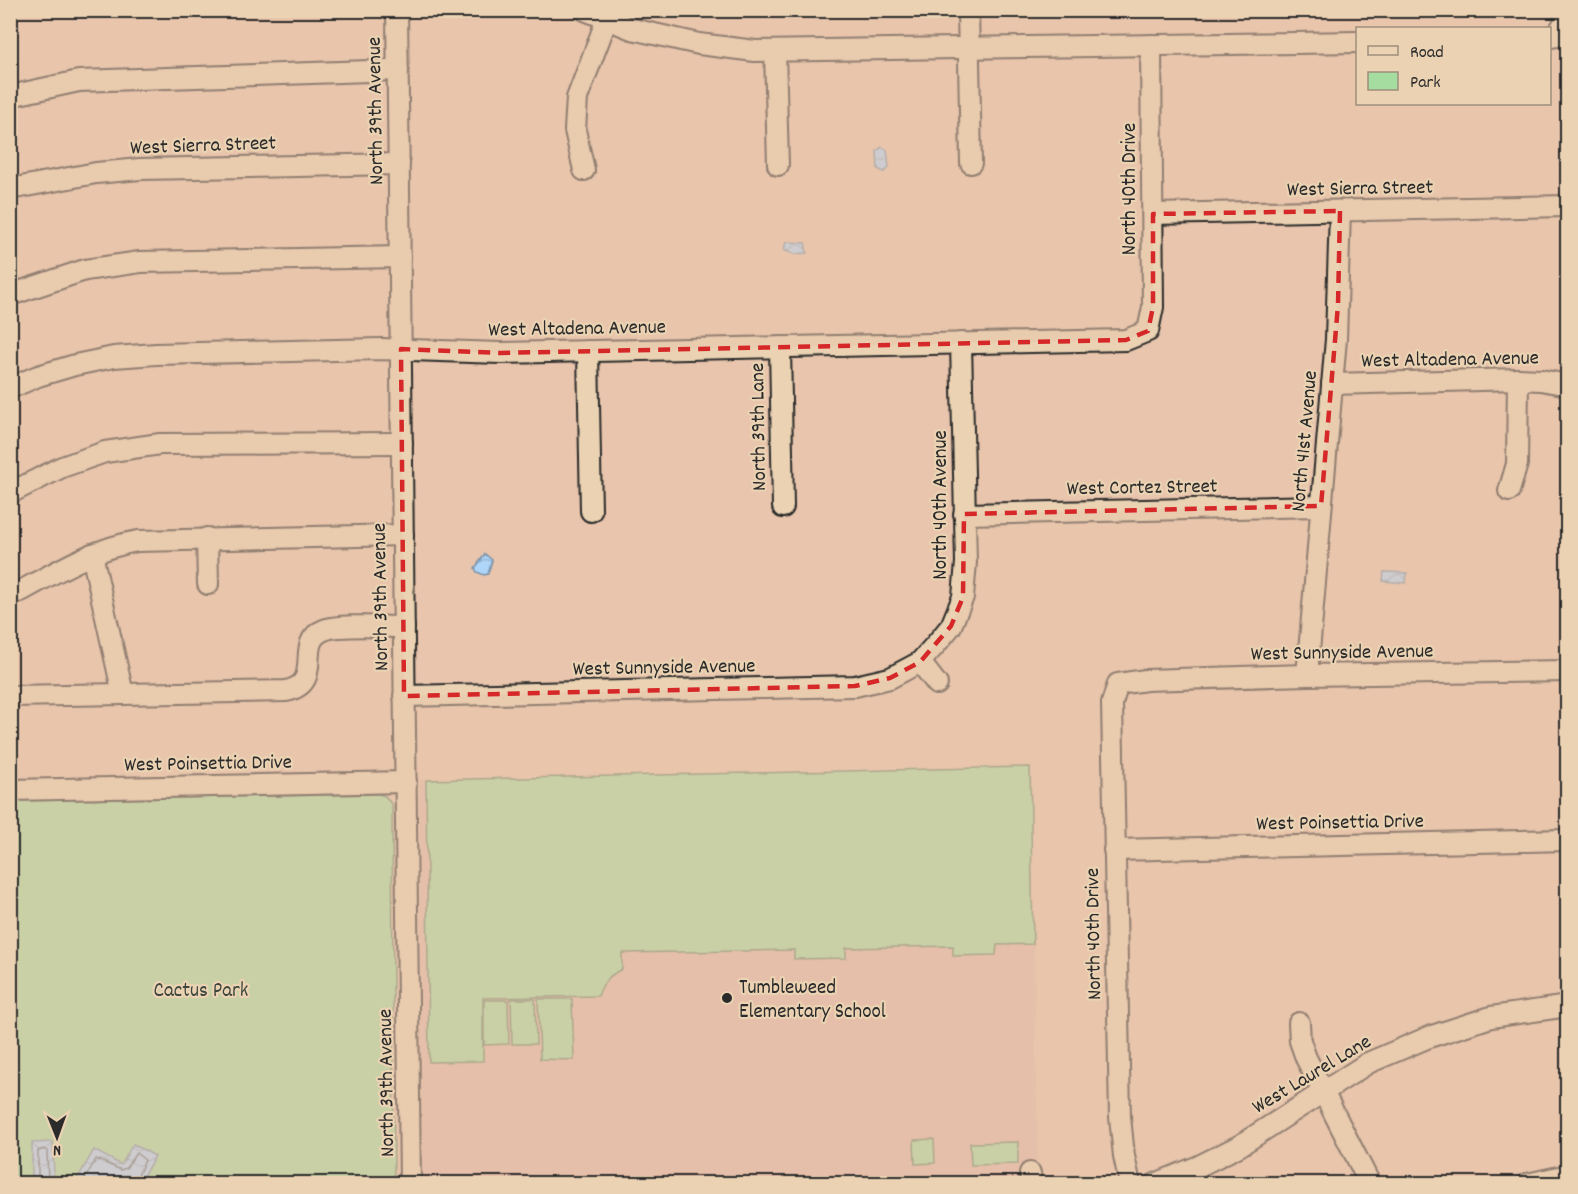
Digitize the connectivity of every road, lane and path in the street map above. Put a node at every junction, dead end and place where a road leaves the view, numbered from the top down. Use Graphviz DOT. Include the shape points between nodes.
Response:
graph roads {
  1 [pos="398,10"];
  2 [pos="585,10"];
  3 [pos="968,10"];
  4 [pos="1565,10"];
  5 [pos="607,20"];
  6 [pos="1553,36"];
  7 [pos="1356,42"];
  8 [pos="1151,45"];
  9 [pos="969,49"];
  10 [pos="775,51"];
  11 [pos="398,70"];
  12 [pos="10,96"];
  13 [pos="971,163"];
  14 [pos="399,164"];
  15 [pos="778,165"];
  16 [pos="584,170"];
  17 [pos="10,189"];
  18 [pos="1568,206"];
  19 [pos="1340,211"];
  20 [pos="1153,214"];
  21 [pos="400,257"];
  22 [pos="10,295"];
  23 [pos="1148,331"];
  24 [pos="961,343"];
  25 [pos="780,347"];
  26 [pos="401,349"];
  27 [pos="588,351"];
  28 [pos="1518,379"];
  29 [pos="1332,384"];
  30 [pos="1568,384"];
  31 [pos="10,388"];
  32 [pos="402,443"];
  33 [pos="1509,491"];
  34 [pos="10,493"];
  35 [pos="1321,506"];
  36 [pos="783,507"];
  37 [pos="591,511"];
  38 [pos="964,514"];
  39 [pos="403,535"];
  40 [pos="207,538"];
  41 [pos="92,554"];
  42 [pos="208,584"];
  43 [pos="10,594"];
  44 [pos="404,627"];
  45 [pos="920,662"];
  46 [pos="1568,671"];
  47 [pos="1307,675"];
  48 [pos="937,684"];
  49 [pos="1118,684"];
  50 [pos="123,694"];
  51 [pos="10,696"];
  52 [pos="404,696"];
  53 [pos="406,782"];
  54 [pos="10,790"];
  55 [pos="1568,840"];
  56 [pos="1114,850"];
  57 [pos="1568,1006"];
  58 [pos="1299,1023"];
  59 [pos="1323,1092"];
  60 [pos="1568,1175"];
  61 [pos="410,1184"];
  62 [pos="1131,1184"];
  63 [pos="1155,1184"];
  64 [pos="1370,1184"];
  65 [pos="1527,1184"];
  1 -- 11 [label="street, North 39th Avenue"];
  2 -- 5 [label="street"];
  3 -- 9 [label="street"];
  4 -- 6 [label="street" via="1565,21"];
  5 -- 10 [label="street" via="726,49"];
  5 -- 16 [label="street" via="577,98 575,130"];
  7 -- 8 [label="street"];
  8 -- 9 [label="street"];
  8 -- 20 [label="street, North 40th Drive"];
  9 -- 10 [label="street"];
  9 -- 13 [label="street"];
  10 -- 15 [label="street"];
  11 -- 12 [label="street" via="79,81"];
  11 -- 14 [label="street, North 39th Avenue"];
  14 -- 17 [label="street, West Sierra Street" via="140,169 96,172"];
  14 -- 21 [label="street, North 39th Avenue"];
  18 -- 19 [label="street, West Sierra Street"];
  19 -- 20 [label="street, West Sierra Street"];
  19 -- 29 [label="street, North 41st Avenue"];
  20 -- 23 [label="street, North 40th Drive" via="1153,307"];
  21 -- 22 [label="street" via="140,262 85,270"];
  21 -- 26 [label="street, North 39th Avenue"];
  23 -- 24 [label="street, West Altadena Avenue" via="1126,340"];
  24 -- 25 [label="street, West Altadena Avenue"];
  24 -- 38 [label="street, North 40th Avenue"];
  25 -- 27 [label="street, West Altadena Avenue"];
  25 -- 36 [label="street, North 39th Lane"];
  26 -- 27 [label="street, West Altadena Avenue" via="478,353"];
  26 -- 31 [label="street, West Altadena Avenue" via="114,357 56,370"];
  26 -- 32 [label="street, North 39th Avenue"];
  27 -- 37 [label="street"];
  28 -- 29 [label="street, West Altadena Avenue"];
  28 -- 30 [label="street, West Altadena Avenue"];
  28 -- 33 [label="street" via="1517,464"];
  29 -- 35 [label="street, North 41st Avenue"];
  32 -- 34 [label="street" via="160,444 105,452 62,467"];
  32 -- 39 [label="street, North 39th Avenue"];
  35 -- 38 [label="street, West Cortez Street"];
  35 -- 47 [label="street, North 41st Avenue"];
  38 -- 45 [label="street, North 40th Avenue" via="963,597 951,626"];
  39 -- 40 [label="street"];
  39 -- 44 [label="street, North 39th Avenue"];
  40 -- 41 [label="street" via="138,541"];
  40 -- 42 [label="street"];
  41 -- 43 [label="street"];
  41 -- 50 [label="street"];
  44 -- 50 [label="street" via="331,628 318,633 309,644 307,676 293,690"];
  44 -- 52 [label="street, North 39th Avenue"];
  45 -- 48 [label="street"];
  45 -- 52 [label="street, West Sunnyside Avenue" via="890,678 855,686"];
  46 -- 47 [label="street, West Sunnyside Avenue"];
  47 -- 49 [label="street, West Sunnyside Avenue"];
  49 -- 56 [label="street, North 40th Drive" via="1112,704"];
  50 -- 51 [label="street"];
  52 -- 53 [label="street, North 39th Avenue"];
  53 -- 54 [label="street, West Poinsettia Drive"];
  53 -- 61 [label="street, North 39th Avenue"];
  55 -- 56 [label="street, West Poinsettia Drive"];
  56 -- 62 [label="street, North 40th Drive" via="1120,1117"];
  57 -- 59 [label="street, West Laurel Lane" via="1491,1017 1429,1037 1368,1063"];
  58 -- 59 [label="street" via="1302,1050"];
  59 -- 63 [label="street, West Laurel Lane" via="1239,1146"];
  59 -- 64 [label="street"];
  60 -- 65 [label="street"];
}
